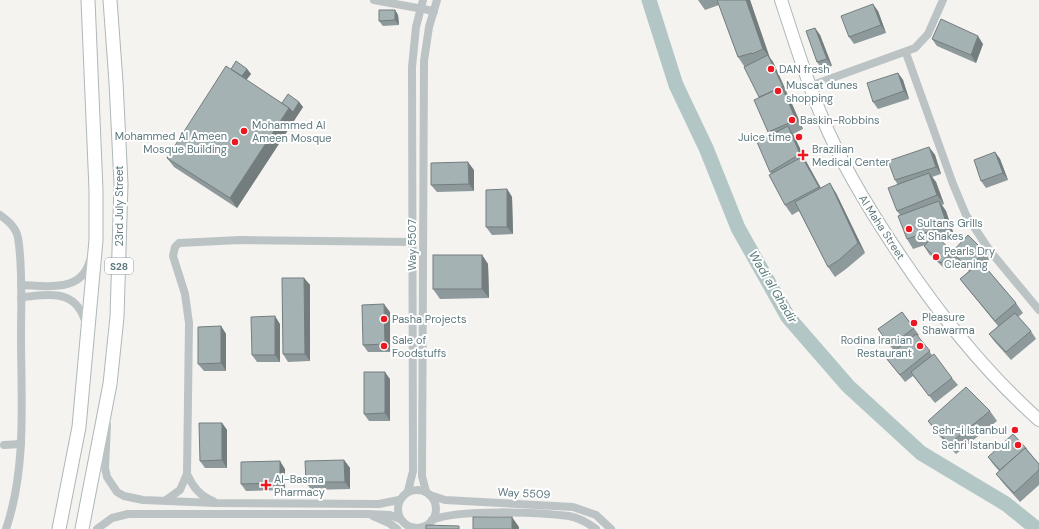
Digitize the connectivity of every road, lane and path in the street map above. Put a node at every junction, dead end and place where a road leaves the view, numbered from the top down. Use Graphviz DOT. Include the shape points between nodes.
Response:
graph roads {
  1 [pos="88,0"];
  2 [pos="110,0"];
  3 [pos="374,0"];
  4 [pos="437,0"];
  5 [pos="781,0"];
  6 [pos="943,0"];
  7 [pos="422,4"];
  8 [pos="434,12"];
  9 [pos="906,53"];
  10 [pos="810,86"];
  11 [pos="0,215"];
  12 [pos="96,240"];
  13 [pos="413,242"];
  14 [pos="21,285"];
  15 [pos="21,297"];
  16 [pos="1039,310"];
  17 [pos="89,332"];
  18 [pos="110,384"];
  19 [pos="1039,420"];
  20 [pos="21,444"];
  21 [pos="4,445"];
  22 [pos="188,474"];
  23 [pos="408,491"];
  24 [pos="428,493"];
  25 [pos="166,500"];
  26 [pos="399,500"];
  27 [pos="215,502"];
  28 [pos="367,514"];
  29 [pos="404,524"];
  30 [pos="428,525"];
  31 [pos="6,529"];
  32 [pos="59,529"];
  33 [pos="82,529"];
  34 [pos="97,529"];
  35 [pos="396,529"];
  36 [pos="596,529"];
  37 [pos="611,529"];
  1 -- 12 [label="main road, 23rd July Street / S28"];
  2 -- 18 [label="main road, 23rd July Street / S28" via="121,184 116,317"];
  3 -- 7 [label="street"];
  4 -- 8 [label="street, Way 5507"];
  5 -- 10 [label="street, Al Maha Street"];
  6 -- 9 [label="street" via="928,34 922,42"];
  7 -- 8 [label="street"];
  7 -- 13 [label="street, Way 5507" via="414,40 412,67"];
  8 -- 24 [label="street, Way 5507" via="424,61 422,484"];
  9 -- 10 [label="street"];
  9 -- 16 [label="street" via="966,215 990,251"];
  10 -- 19 [label="street, Al Maha Street" via="828,131 859,193 924,291 984,366"];
  11 -- 14 [label="street" via="10,223 18,238"];
  12 -- 14 [label="street" via="89,266 76,281 64,285"];
  12 -- 17 [label="main road, 23rd July Street / S28"];
  13 -- 22 [label="street" via="240,240 179,243 175,247 173,256 185,294 189,323"];
  13 -- 23 [label="street, Way 5507" via="413,471"];
  14 -- 15 [label="street"];
  15 -- 17 [label="street" via="56,295 71,299 82,310"];
  15 -- 20 [label="street"];
  17 -- 32 [label="main road, 23rd July Street / S28" via="79,427"];
  18 -- 25 [label="street" via="105,468 107,477 117,492 124,496 143,500"];
  18 -- 33 [label="main road, 23rd July Street / S28"];
  20 -- 21 [label="street"];
  20 -- 31 [label="street" via="16,494"];
  22 -- 25 [label="street" via="180,490"];
  22 -- 27 [label="street" via="191,484 198,492"];
  23 -- 24 [label="street" via="414,489"];
  23 -- 26 [label="street"];
  24 -- 30 [label="street" via="436,505 436,510"];
  24 -- 37 [label="street, Way 5509" via="445,500 573,507 596,515"];
  25 -- 27 [label="street"];
  26 -- 27 [label="street" via="379,504"];
  26 -- 29 [label="street" via="397,507"];
  28 -- 29 [label="street" via="390,515"];
  28 -- 34 [label="street" via="128,514 112,518"];
  28 -- 35 [label="street" via="389,523"];
  29 -- 30 [label="street" via="416,528"];
  30 -- 36 [label="street, Way 5509" via="450,515 538,515 570,516"];
}
